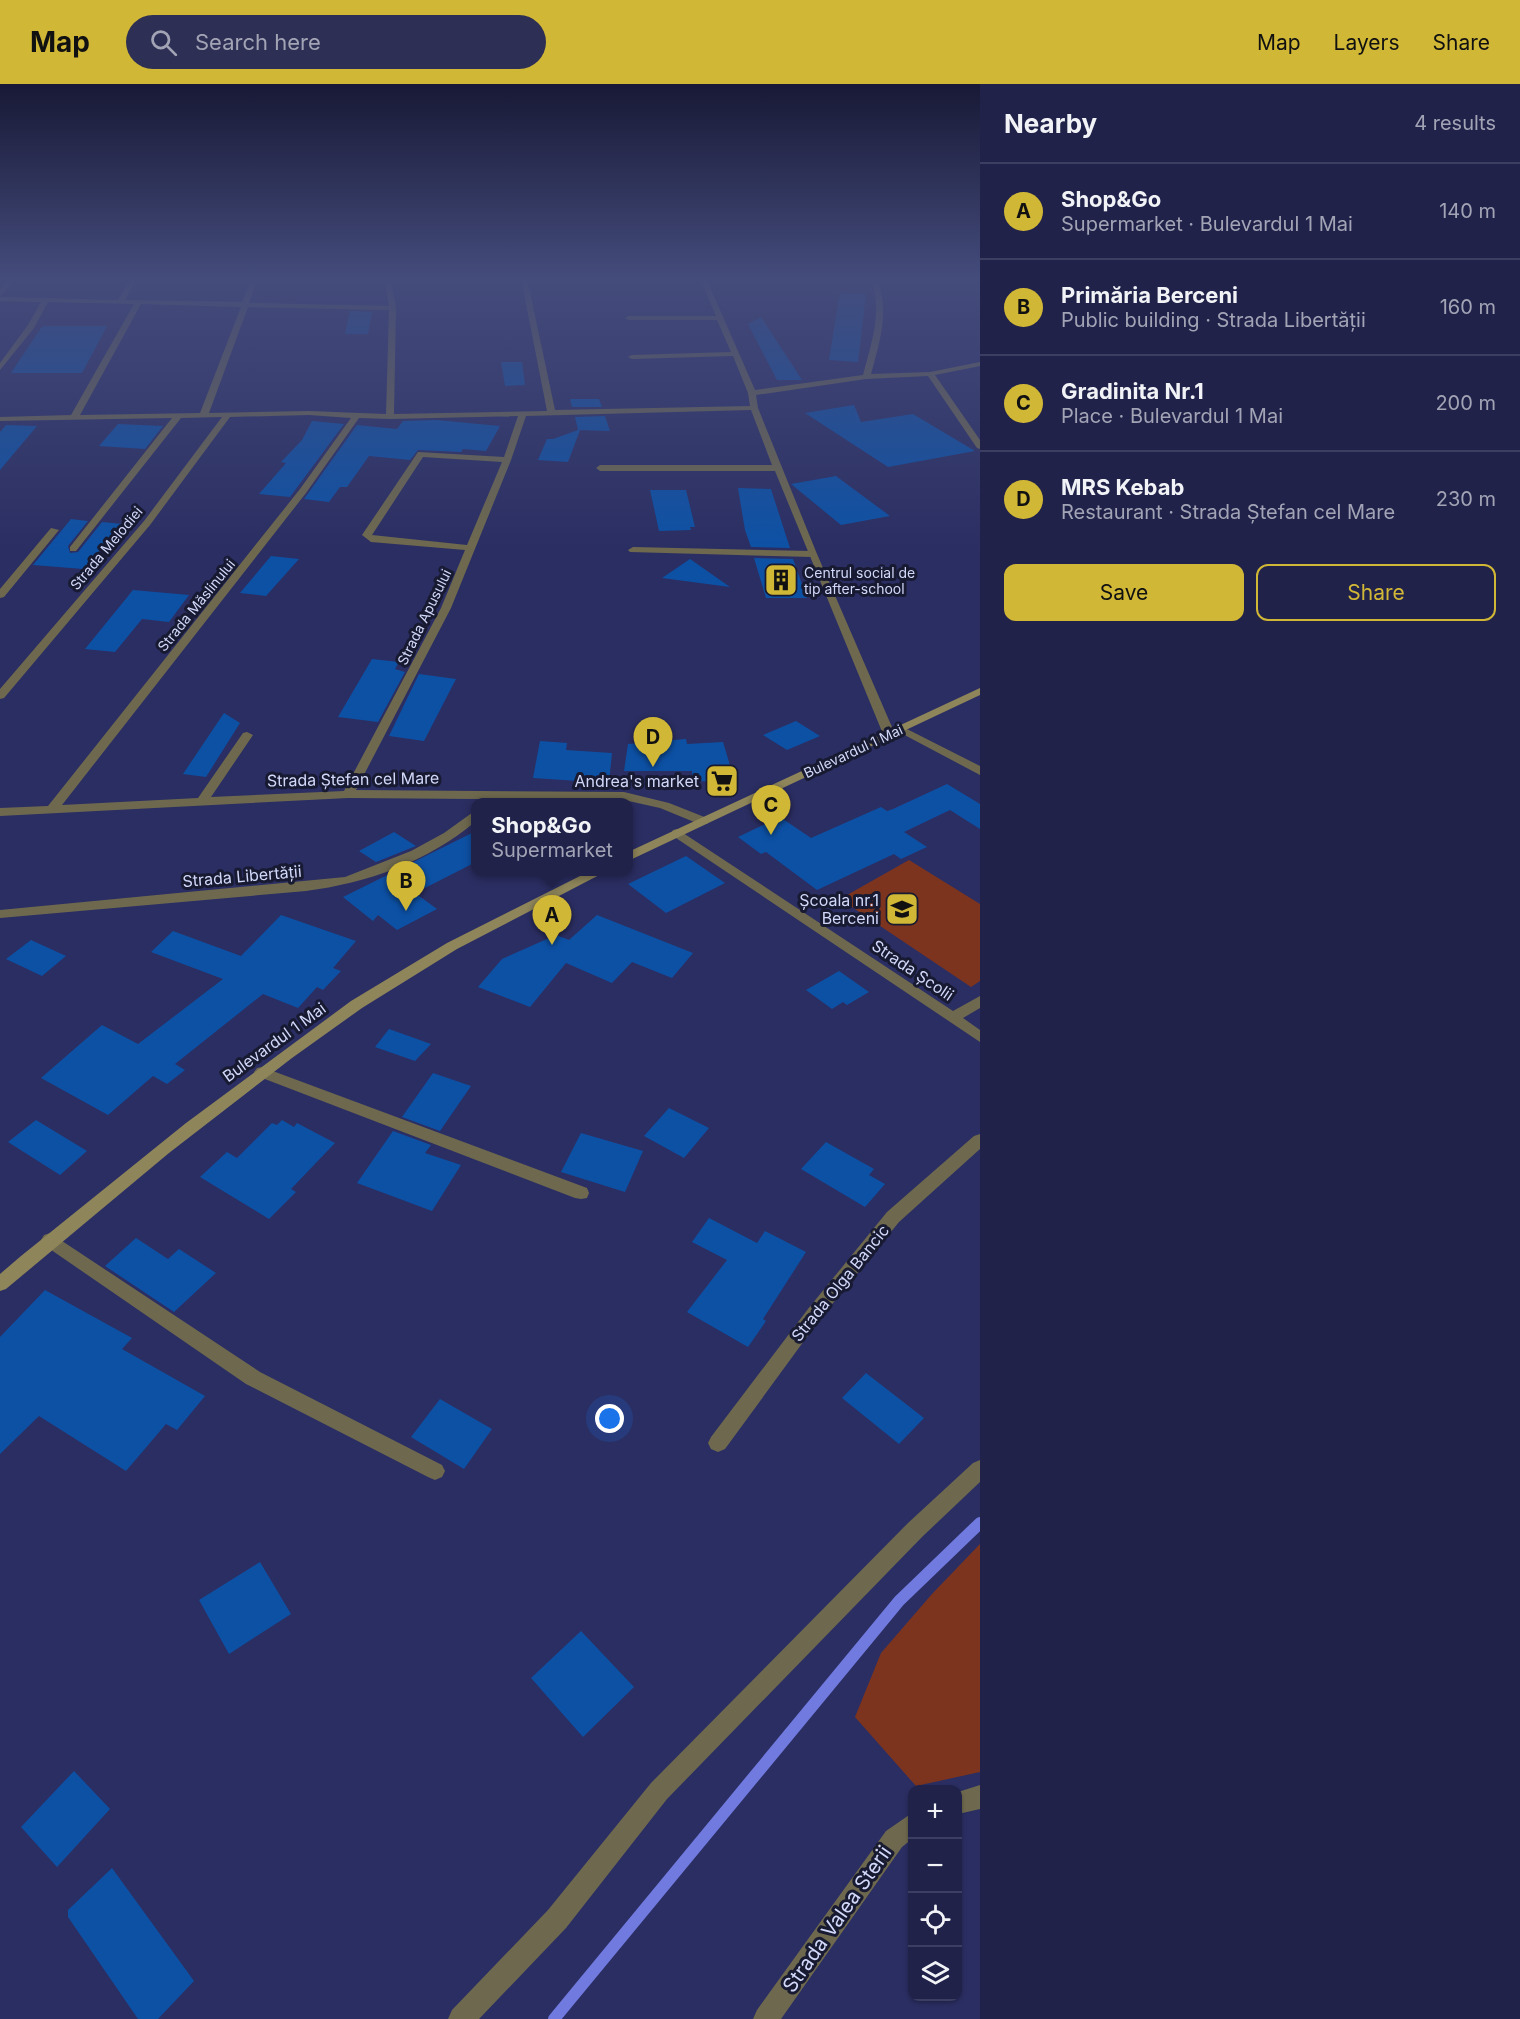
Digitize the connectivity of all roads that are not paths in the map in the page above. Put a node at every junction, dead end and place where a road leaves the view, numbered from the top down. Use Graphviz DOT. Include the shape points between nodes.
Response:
graph roads {
  1 [pos="102,368"];
  2 [pos="221,368"];
  3 [pos="391,368"];
  4 [pos="542,368"];
  5 [pos="741,368"];
  6 [pos="868,368"];
  7 [pos="958,368"];
  8 [pos="930,374"];
  9 [pos="866,377"];
  10 [pos="752,393"];
  11 [pos="754,408"];
  12 [pos="551,412"];
  13 [pos="523,413"];
  14 [pos="180,414"];
  15 [pos="204,414"];
  16 [pos="228,414"];
  17 [pos="75,416"];
  18 [pos="356,416"];
  19 [pos="390,417"];
  20 [pos="0,419"];
  21 [pos="967,428"];
  22 [pos="980,428"];
  23 [pos="980,446"];
  24 [pos="507,460"];
  25 [pos="600,468"];
  26 [pos="777,468"];
  27 [pos="54,530"];
  28 [pos="471,548"];
  29 [pos="73,549"];
  30 [pos="633,550"];
  31 [pos="812,554"];
  32 [pos="0,595"];
  33 [pos="980,691"];
  34 [pos="0,696"];
  35 [pos="895,731"];
  36 [pos="247,735"];
  37 [pos="980,771"];
  38 [pos="348,794"];
  39 [pos="471,798"];
  40 [pos="536,798"];
  41 [pos="203,800"];
  42 [pos="53,808"];
  43 [pos="0,812"];
  44 [pos="471,818"];
  45 [pos="703,821"];
  46 [pos="677,833"];
  47 [pos="633,854"];
  48 [pos="590,876"];
  49 [pos="22,912"];
  50 [pos="0,914"];
  51 [pos="0,927"];
  52 [pos="980,1001"];
  53 [pos="953,1018"];
  54 [pos="980,1036"];
  55 [pos="262,1072"];
  56 [pos="980,1140"];
  57 [pos="581,1193"];
  58 [pos="50,1240"];
  59 [pos="0,1284"];
  60 [pos="718,1443"];
  61 [pos="980,1469"];
  62 [pos="435,1471"];
  63 [pos="980,1797"];
  64 [pos="962,1802"];
  65 [pos="908,1828"];
  66 [pos="461,2019"];
  67 [pos="766,2019"];
  1 -- 17 [label="street"];
  2 -- 15 [label="street"];
  3 -- 19 [label="street"];
  4 -- 12 [label="street"];
  5 -- 10 [label="street"];
  6 -- 9 [label="street"];
  7 -- 8 [label="street"];
  8 -- 9 [label="street"];
  8 -- 21 [label="street"];
  9 -- 10 [label="street"];
  10 -- 11 [label="street"];
  11 -- 12 [label="street"];
  11 -- 26 [label="street"];
  12 -- 13 [label="street"];
  13 -- 19 [label="street"];
  13 -- 24 [label="street, Strada Apusului"];
  14 -- 15 [label="street"];
  14 -- 17 [label="street"];
  14 -- 29 [label="street"];
  15 -- 16 [label="street"];
  16 -- 18 [label="street"];
  16 -- 34 [label="street, Strada Melodiei" via="166,497"];
  17 -- 20 [label="street"];
  18 -- 19 [label="street"];
  18 -- 42 [label="street, Strada Măslinului" via="303,491"];
  21 -- 22 [label="street"];
  21 -- 23 [label="street"];
  24 -- 28 [label="street, Strada Apusului"];
  24 -- 28 [label="street" via="421,454 367,535 371,539"];
  25 -- 26 [label="street"];
  26 -- 31 [label="street"];
  27 -- 32 [label="street"];
  28 -- 38 [label="street, Strada Apusului" via="446,608"];
  30 -- 31 [label="street"];
  31 -- 35 [label="street"];
  33 -- 35 [label="main road, Bulevardul 1 Mai"];
  35 -- 37 [label="street"];
  35 -- 45 [label="main road, Bulevardul 1 Mai"];
  36 -- 41 [label="street"];
  38 -- 39 [label="street, Strada Ștefan cel Mare"];
  38 -- 41 [label="street, Strada Ștefan cel Mare"];
  40 -- 45 [label="street, Strada Ștefan cel Mare" via="624,796 664,804"];
  41 -- 42 [label="street, Strada Ștefan cel Mare"];
  42 -- 43 [label="street, Strada Ștefan cel Mare"];
  44 -- 49 [label="street, Strada Libertății" via="416,853 347,881"];
  45 -- 46 [label="main road, Bulevardul 1 Mai"];
  46 -- 47 [label="main road, Bulevardul 1 Mai"];
  46 -- 53 [label="street, Strada Școlii"];
  48 -- 55 [label="main road, Bulevardul 1 Mai" via="486,927 403,974"];
  49 -- 50 [label="street"];
  49 -- 51 [label="street, Strada Libertății"];
  52 -- 53 [label="street"];
  53 -- 54 [label="street, Strada Școlii"];
  55 -- 57 [label="street"];
  55 -- 58 [label="main road, Bulevardul 1 Mai"];
  56 -- 60 [label="street, Strada Olga Bancic" via="893,1217 814,1314"];
  58 -- 59 [label="main road, Bulevardul 1 Mai"];
  58 -- 62 [label="street" via="253,1378"];
  61 -- 66 [label="street" via="659,1791 557,1919"];
  63 -- 64 [label="street"];
  65 -- 67 [label="street, Strada Valea Sterii" via="894,1839"];
}
